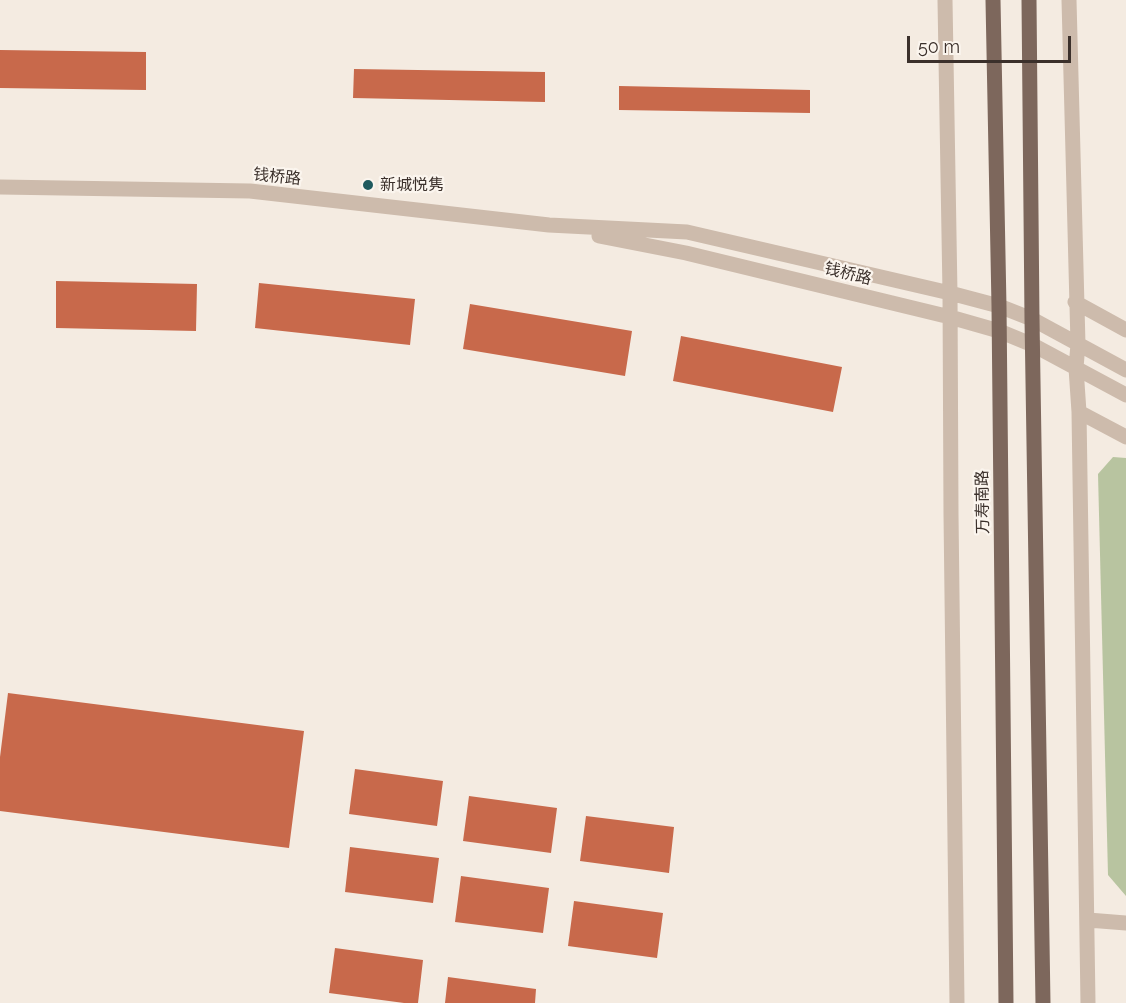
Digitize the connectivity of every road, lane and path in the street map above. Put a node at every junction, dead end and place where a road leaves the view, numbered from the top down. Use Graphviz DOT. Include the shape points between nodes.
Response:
graph roads {
  1 [pos="945,0"];
  2 [pos="993,0"];
  3 [pos="1029,0"];
  4 [pos="1069,0"];
  5 [pos="0,187"];
  6 [pos="549,225"];
  7 [pos="950,293"];
  8 [pos="1075,302"];
  9 [pos="999,306"];
  10 [pos="950,317"];
  11 [pos="1032,319"];
  12 [pos="1126,330"];
  13 [pos="999,331"];
  14 [pos="1078,344"];
  15 [pos="1033,345"];
  16 [pos="1076,368"];
  17 [pos="1126,370"];
  18 [pos="1126,395"];
  19 [pos="1080,412"];
  20 [pos="1126,437"];
  21 [pos="1088,920"];
  22 [pos="1126,923"];
  23 [pos="957,1003"];
  24 [pos="1006,1003"];
  25 [pos="1042,1003"];
  26 [pos="1088,1003"];
  1 -- 7 [label="street"];
  2 -- 9 [label="main road, 万寿南路"];
  3 -- 11 [label="main road"];
  4 -- 8 [label="street"];
  5 -- 6 [label="street, 钱桥路" via="250,191"];
  6 -- 7 [label="street, 钱桥路" via="687,232"];
  6 -- 10 [label="street, 钱桥路" via="686,253"];
  7 -- 9 [label="street, 钱桥路"];
  7 -- 10 [label="street"];
  8 -- 12 [label="street"];
  8 -- 14 [label="street"];
  9 -- 11 [label="street, 钱桥路"];
  9 -- 13 [label="main road, 万寿南路"];
  10 -- 13 [label="street, 钱桥路"];
  10 -- 23 [label="street"];
  11 -- 14 [label="street, 钱桥路"];
  11 -- 15 [label="main road"];
  13 -- 15 [label="street, 钱桥路"];
  13 -- 24 [label="main road, 万寿南路"];
  14 -- 16 [label="street"];
  14 -- 17 [label="street, 钱桥路"];
  15 -- 16 [label="street, 钱桥路"];
  15 -- 25 [label="main road"];
  16 -- 18 [label="street, 钱桥路"];
  16 -- 19 [label="street"];
  19 -- 20 [label="street"];
  19 -- 21 [label="street"];
  21 -- 22 [label="street"];
  21 -- 26 [label="street"];
}
